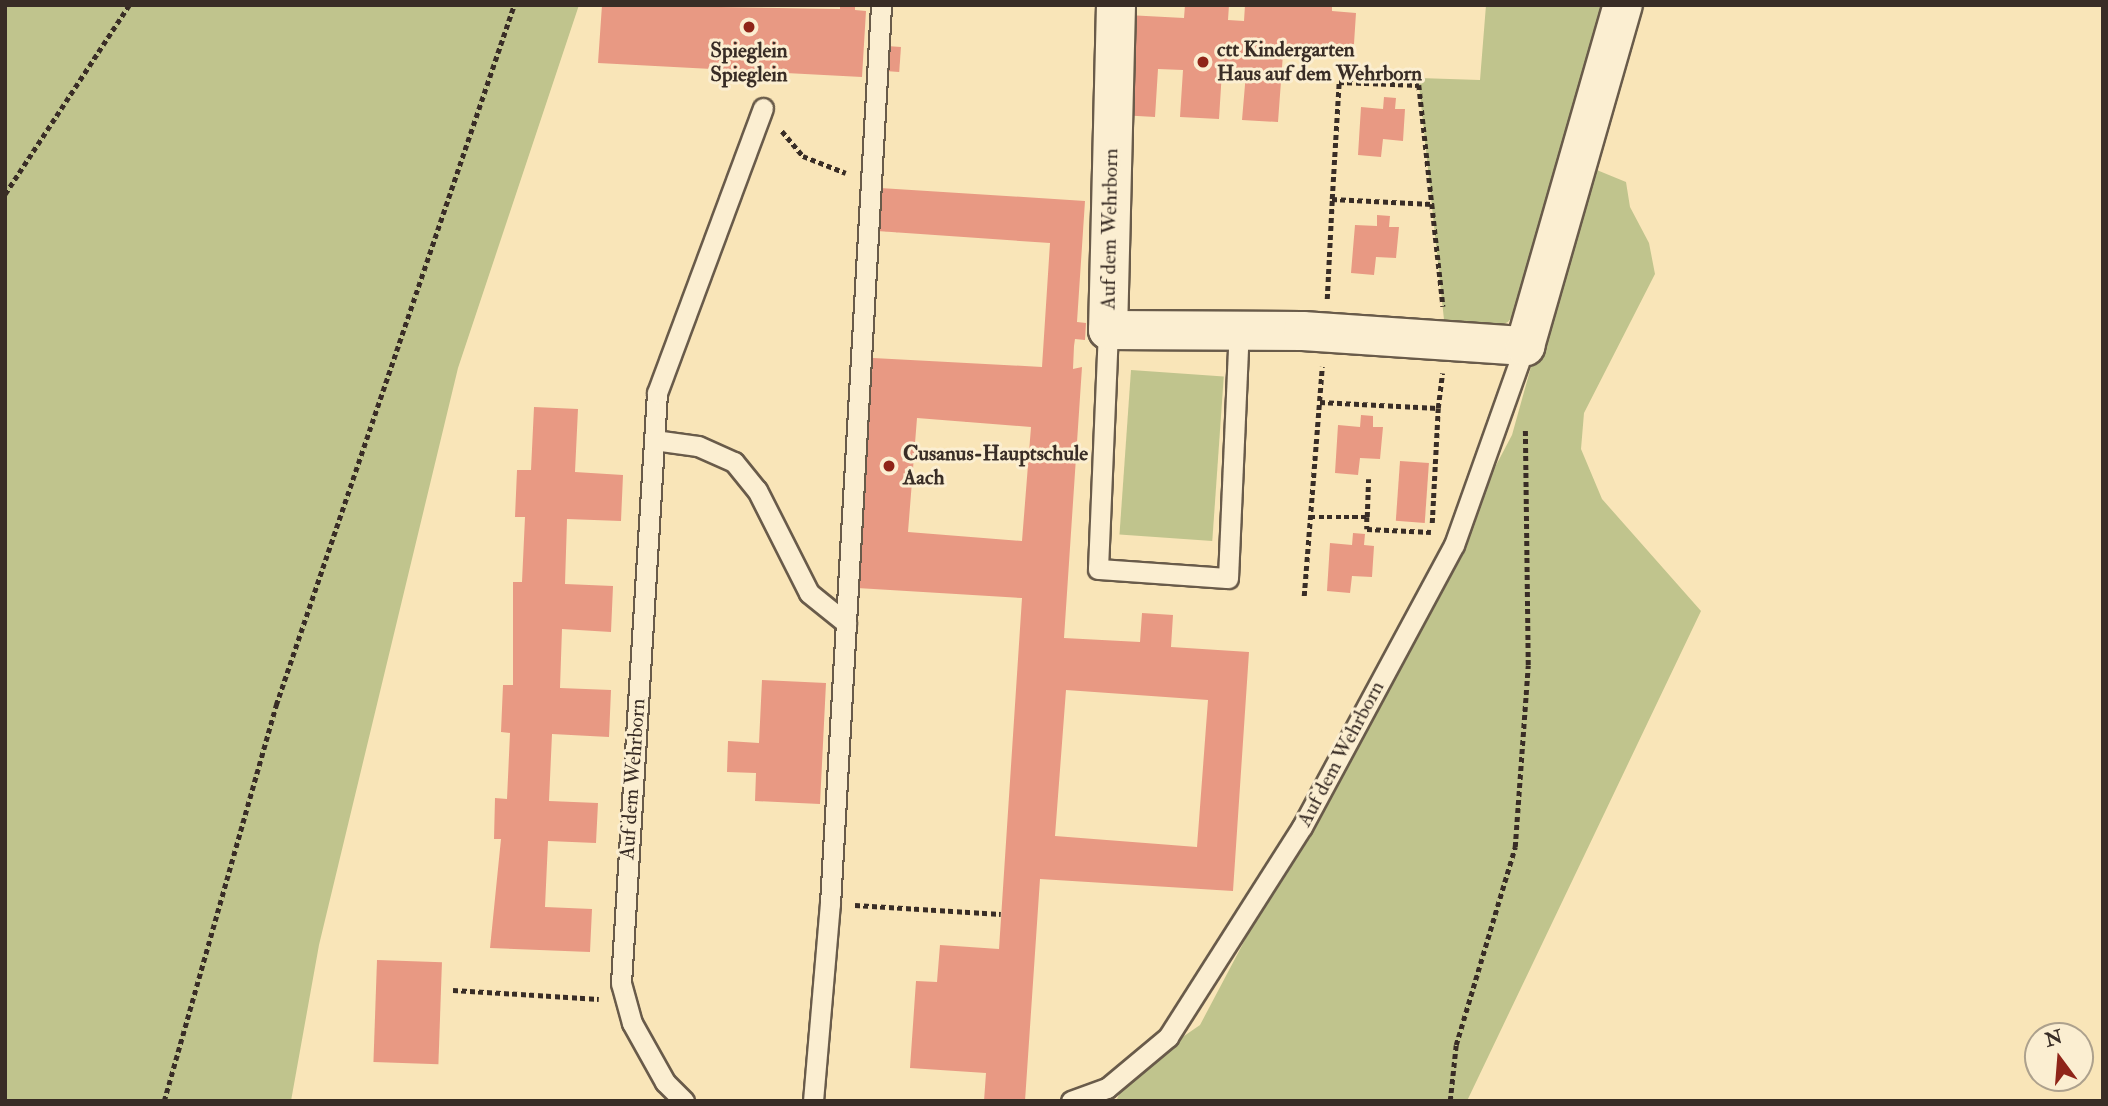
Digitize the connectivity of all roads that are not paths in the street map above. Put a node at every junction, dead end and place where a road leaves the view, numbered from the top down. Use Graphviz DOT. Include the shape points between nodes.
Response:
graph roads {
  1 [pos="881,5"];
  2 [pos="1116,5"];
  3 [pos="1623,5"];
  4 [pos="763,108"];
  5 [pos="1108,330"];
  6 [pos="1239,330"];
  7 [pos="1525,346"];
  8 [pos="654,440"];
  9 [pos="846,623"];
  10 [pos="684,1101"];
  11 [pos="813,1101"];
  12 [pos="1071,1101"];
  1 -- 9 [label="lane"];
  2 -- 5 [label="street, Auf dem Wehrborn"];
  3 -- 7 [label="street, Auf dem Wehrborn"];
  4 -- 8 [label="lane, Auf dem Wehrborn" via="657,393"];
  5 -- 6 [label="street, Auf dem Wehrborn"];
  5 -- 6 [label="lane" via="1098,569 1228,578"];
  6 -- 7 [label="street, Auf dem Wehrborn"];
  7 -- 12 [label="lane, Auf dem Wehrborn" via="1454,545 1302,827 1168,1037 1107,1088"];
  8 -- 9 [label="lane" via="698,446 734,462 757,490 809,593"];
  8 -- 10 [label="lane, Auf dem Wehrborn" via="621,983 624,1000 665,1082"];
  9 -- 11 [label="lane"];
}
